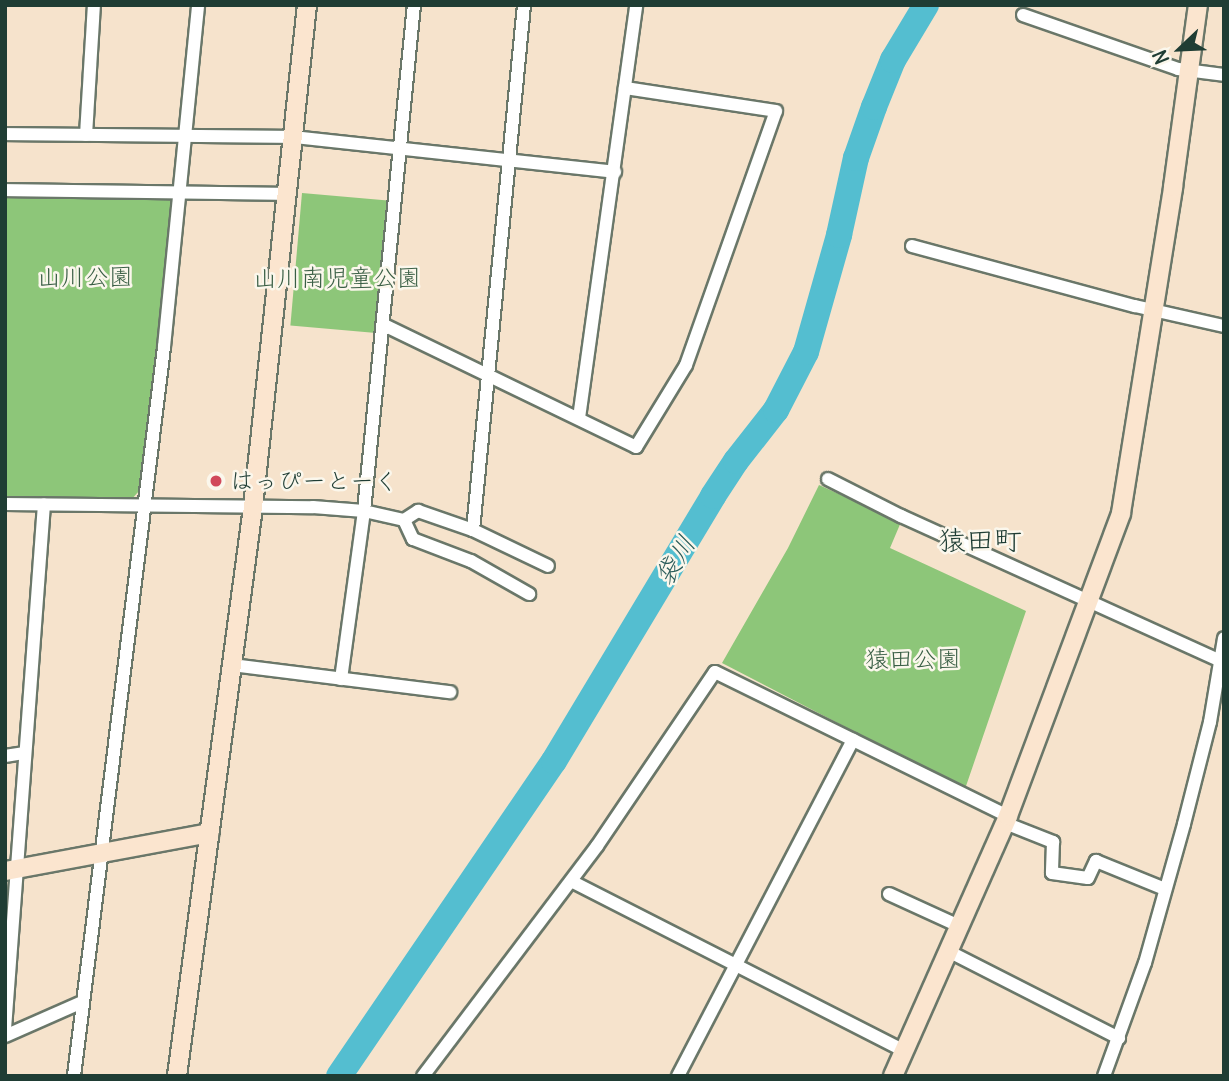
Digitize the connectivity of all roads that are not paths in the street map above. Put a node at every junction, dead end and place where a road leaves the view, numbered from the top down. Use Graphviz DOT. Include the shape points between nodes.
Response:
graph roads {
  1 [pos="94,5"];
  2 [pos="198,5"];
  3 [pos="307,5"];
  4 [pos="414,5"];
  5 [pos="524,5"];
  6 [pos="636,5"];
  7 [pos="1198,5"];
  8 [pos="1023,15"];
  9 [pos="1190,71"];
  10 [pos="1224,75"];
  11 [pos="625,89"];
  12 [pos="5,134"];
  13 [pos="86,135"];
  14 [pos="184,136"];
  15 [pos="294,137"];
  16 [pos="401,149"];
  17 [pos="509,160"];
  18 [pos="615,172"];
  19 [pos="5,190"];
  20 [pos="180,192"];
  21 [pos="288,194"];
  22 [pos="912,246"];
  23 [pos="1154,311"];
  24 [pos="384,324"];
  25 [pos="1224,326"];
  26 [pos="487,376"];
  27 [pos="579,418"];
  28 [pos="828,480"];
  29 [pos="5,504"];
  30 [pos="44,504"];
  31 [pos="144,506"];
  32 [pos="253,507"];
  33 [pos="364,511"];
  34 [pos="404,520"];
  35 [pos="473,530"];
  36 [pos="548,566"];
  37 [pos="529,594"];
  38 [pos="1087,600"];
  39 [pos="1224,638"];
  40 [pos="1219,660"];
  41 [pos="232,665"];
  42 [pos="341,679"];
  43 [pos="450,692"];
  44 [pos="853,740"];
  45 [pos="25,753"];
  46 [pos="5,756"];
  47 [pos="1006,819"];
  48 [pos="210,833"];
  49 [pos="99,854"];
  50 [pos="11,870"];
  51 [pos="570,881"];
  52 [pos="1165,889"];
  53 [pos="889,894"];
  54 [pos="959,926"];
  55 [pos="948,951"];
  56 [pos="734,966"];
  57 [pos="82,1002"];
  58 [pos="5,1029"];
  59 [pos="5,1036"];
  60 [pos="1119,1038"];
  61 [pos="904,1051"];
  62 [pos="74,1076"];
  63 [pos="177,1076"];
  64 [pos="423,1076"];
  65 [pos="678,1076"];
  66 [pos="892,1076"];
  67 [pos="1104,1076"];
  1 -- 13 [label="street"];
  2 -- 14 [label="street"];
  3 -- 15 [label="street"];
  4 -- 16 [label="street"];
  5 -- 17 [label="street"];
  6 -- 11 [label="street"];
  7 -- 9 [label="street"];
  8 -- 9 [label="street"];
  9 -- 10 [label="street"];
  9 -- 23 [label="street"];
  11 -- 18 [label="street"];
  11 -- 27 [label="street" via="775,111 686,365 645,435 636,447"];
  12 -- 13 [label="street"];
  13 -- 14 [label="street"];
  14 -- 15 [label="street"];
  14 -- 20 [label="street"];
  15 -- 16 [label="street"];
  15 -- 21 [label="street"];
  16 -- 17 [label="street"];
  16 -- 24 [label="street"];
  17 -- 18 [label="street"];
  17 -- 26 [label="street"];
  18 -- 27 [label="street"];
  19 -- 20 [label="street"];
  20 -- 21 [label="street"];
  20 -- 31 [label="street"];
  21 -- 32 [label="street"];
  22 -- 23 [label="street"];
  23 -- 25 [label="street"];
  23 -- 38 [label="street" via="1127,488"];
  24 -- 26 [label="street"];
  24 -- 33 [label="street"];
  26 -- 27 [label="street"];
  26 -- 35 [label="street"];
  28 -- 38 [label="street"];
  29 -- 30 [label="street"];
  30 -- 31 [label="street"];
  30 -- 45 [label="street"];
  31 -- 32 [label="street"];
  31 -- 49 [label="street"];
  32 -- 33 [label="street"];
  32 -- 41 [label="street"];
  33 -- 34 [label="street"];
  33 -- 42 [label="street"];
  34 -- 35 [label="street" via="418,510"];
  34 -- 37 [label="street" via="413,539 471,561"];
  35 -- 36 [label="street"];
  38 -- 40 [label="street"];
  38 -- 47 [label="street"];
  39 -- 40 [label="street"];
  40 -- 52 [label="street" via="1210,722"];
  41 -- 42 [label="street"];
  41 -- 48 [label="street"];
  42 -- 43 [label="street"];
  44 -- 47 [label="street"];
  44 -- 51 [label="street" via="715,672"];
  44 -- 56 [label="street"];
  45 -- 46 [label="street"];
  45 -- 50 [label="street"];
  47 -- 52 [label="street" via="1052,842 1052,873 1088,878 1096,861"];
  47 -- 54 [label="street"];
  48 -- 49 [label="street"];
  48 -- 63 [label="street"];
  49 -- 50 [label="street"];
  49 -- 57 [label="street"];
  50 -- 58 [label="street"];
  51 -- 56 [label="street"];
  51 -- 64 [label="street"];
  52 -- 60 [label="street"];
  53 -- 54 [label="street"];
  54 -- 55 [label="street"];
  55 -- 60 [label="street"];
  55 -- 61 [label="street"];
  56 -- 61 [label="street"];
  56 -- 65 [label="street"];
  57 -- 59 [label="street"];
  57 -- 62 [label="street"];
  60 -- 67 [label="street"];
  61 -- 66 [label="street"];
}
